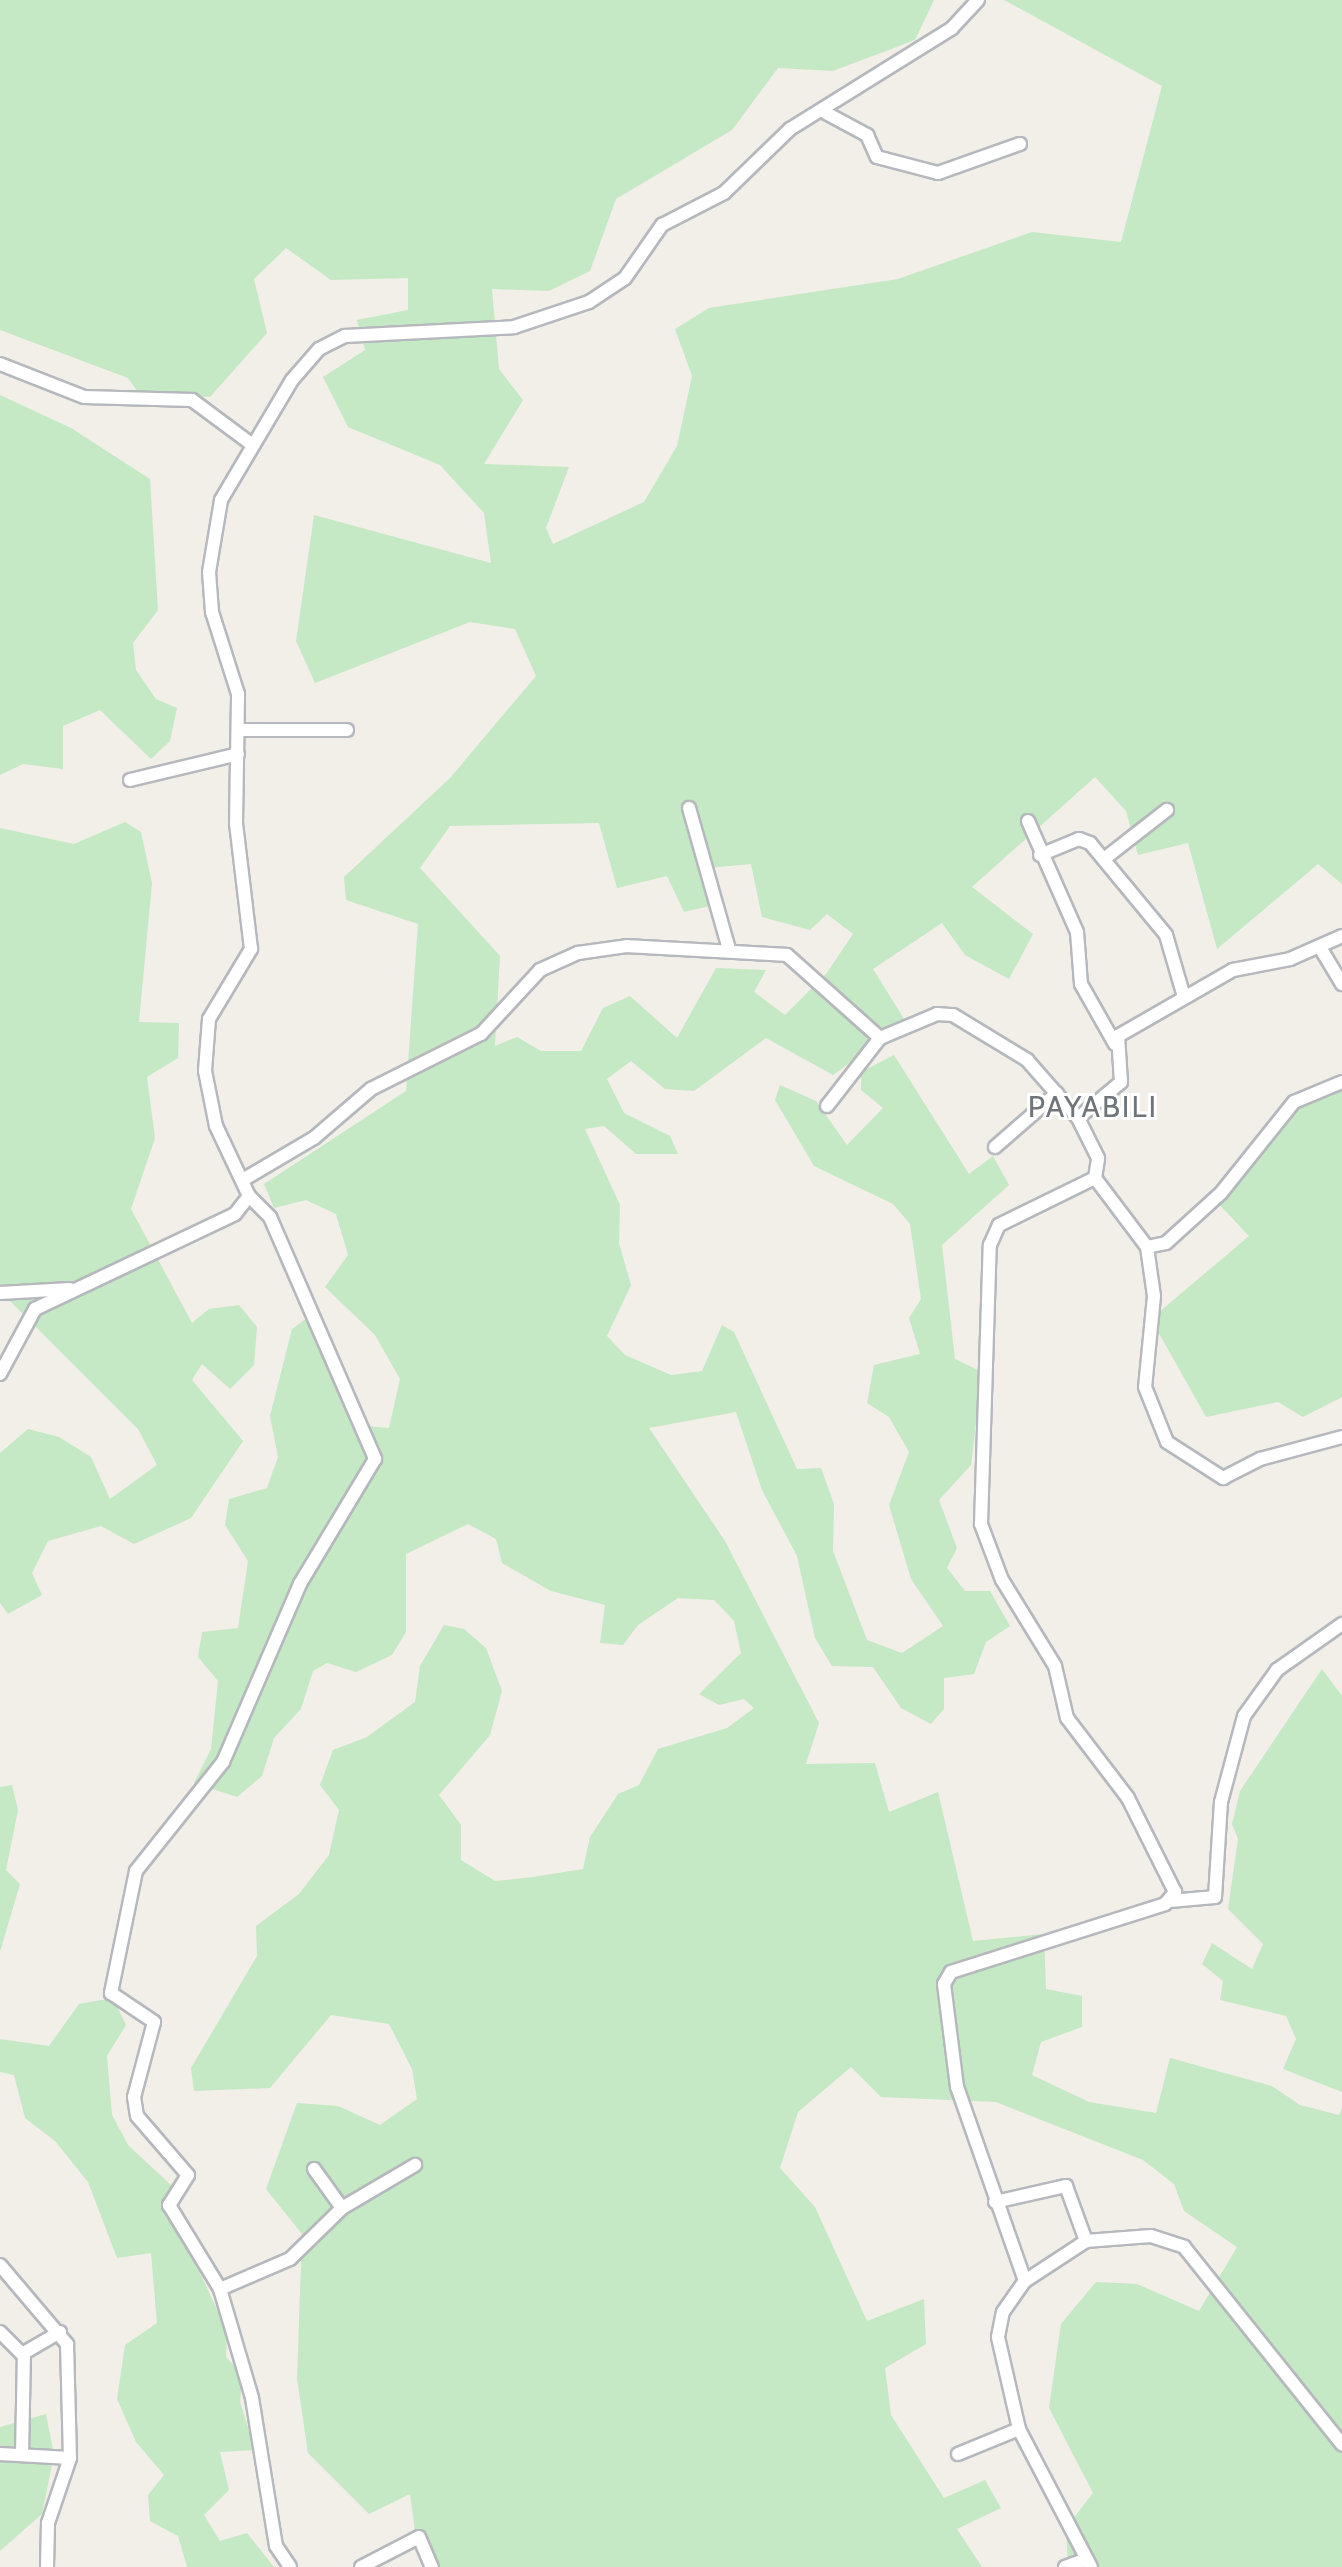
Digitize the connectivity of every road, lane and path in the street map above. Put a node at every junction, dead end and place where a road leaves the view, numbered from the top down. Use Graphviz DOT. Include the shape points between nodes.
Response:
graph roads {
  1 [pos="978,0"];
  2 [pos="826,113"];
  3 [pos="1020,144"];
  4 [pos="0,364"];
  5 [pos="250,443"];
  6 [pos="240,730"];
  7 [pos="347,730"];
  8 [pos="238,754"];
  9 [pos="130,780"];
  10 [pos="689,808"];
  11 [pos="1167,810"];
  12 [pos="1028,821"];
  13 [pos="1040,855"];
  14 [pos="1104,859"];
  15 [pos="1342,936"];
  16 [pos="729,949"];
  17 [pos="1321,949"];
  18 [pos="1342,984"];
  19 [pos="1184,997"];
  20 [pos="880,1038"];
  21 [pos="1115,1044"];
  22 [pos="1342,1082"];
  23 [pos="1057,1093"];
  24 [pos="827,1106"];
  25 [pos="1078,1118"];
  26 [pos="995,1147"];
  27 [pos="246,1178"];
  28 [pos="1095,1178"];
  29 [pos="249,1196"];
  30 [pos="1147,1247"];
  31 [pos="70,1289"];
  32 [pos="0,1293"];
  33 [pos="0,1374"];
  34 [pos="1342,1437"];
  35 [pos="1342,1624"];
  36 [pos="1170,1901"];
  37 [pos="415,2165"];
  38 [pos="314,2169"];
  39 [pos="995,2202"];
  40 [pos="342,2208"];
  41 [pos="1086,2241"];
  42 [pos="0,2265"];
  43 [pos="1025,2281"];
  44 [pos="220,2289"];
  45 [pos="0,2332"];
  46 [pos="60,2332"];
  47 [pos="24,2353"];
  48 [pos="1019,2429"];
  49 [pos="1342,2444"];
  50 [pos="0,2454"];
  51 [pos="958,2454"];
  52 [pos="22,2455"];
  53 [pos="70,2458"];
  54 [pos="1089,2563"];
  55 [pos="47,2567"];
  56 [pos="290,2567"];
  57 [pos="361,2567"];
  58 [pos="432,2567"];
  59 [pos="1065,2567"];
  1 -- 2 [label="street" via="952,28 875,72"];
  2 -- 3 [label="street" via="867,135 877,157 938,173"];
  2 -- 5 [label="street" via="784,134 724,193 662,225 625,278 563,314 514,327 330,342 292,380"];
  4 -- 5 [label="street" via="84,397 192,400"];
  5 -- 6 [label="street" via="215,518 209,572"];
  6 -- 7 [label="street"];
  6 -- 8 [label="street"];
  8 -- 9 [label="street"];
  8 -- 27 [label="street" via="236,824 251,949 209,1019 204,1049 216,1126"];
  10 -- 16 [label="street"];
  11 -- 14 [label="street"];
  12 -- 13 [label="street"];
  13 -- 14 [label="street" via="1079,839"];
  13 -- 21 [label="street" via="1077,932 1081,984"];
  14 -- 19 [label="street" via="1166,935"];
  15 -- 17 [label="street"];
  16 -- 20 [label="street" via="796,960"];
  16 -- 27 [label="street" via="627,946 555,961 527,980 474,1039 371,1089 314,1138"];
  17 -- 18 [label="street"];
  17 -- 19 [label="street" via="1233,970"];
  19 -- 21 [label="street"];
  20 -- 23 [label="street" via="937,1014 953,1015 1020,1054"];
  20 -- 24 [label="street"];
  21 -- 25 [label="street" via="1121,1082"];
  22 -- 30 [label="street" via="1294,1102 1221,1193 1166,1243"];
  23 -- 25 [label="street"];
  23 -- 26 [label="street"];
  25 -- 28 [label="street" via="1098,1158"];
  27 -- 29 [label="street"];
  28 -- 30 [label="street"];
  28 -- 36 [label="street" via="993,1234 981,1524 1002,1580 1055,1666 1071,1726 1128,1798 1161,1856 1174,1886"];
  29 -- 31 [label="street" via="235,1214"];
  29 -- 44 [label="street" via="270,1217 376,1453 300,1584 223,1762 145,1857 122,1914 112,1998 154,2022 134,2097 137,2116 188,2175 169,2205"];
  30 -- 34 [label="street" via="1154,1296 1145,1387 1167,1442 1223,1478 1260,1459"];
  31 -- 32 [label="street"];
  31 -- 33 [label="street" via="30,1313"];
  35 -- 36 [label="street" via="1277,1670 1253,1700 1238,1730 1221,1802 1219,1887 1206,1903"];
  36 -- 39 [label="street" via="947,1977 957,2087 979,2133"];
  37 -- 40 [label="street"];
  38 -- 40 [label="street"];
  39 -- 41 [label="street" via="1066,2186"];
  39 -- 43 [label="street"];
  40 -- 44 [label="street" via="290,2259"];
  41 -- 43 [label="street"];
  41 -- 49 [label="street" via="1151,2236 1189,2251"];
  42 -- 46 [label="street"];
  43 -- 48 [label="street" via="1003,2312 998,2337"];
  44 -- 56 [label="street" via="252,2398 276,2546"];
  45 -- 47 [label="street"];
  46 -- 47 [label="street"];
  46 -- 53 [label="street" via="67,2344"];
  47 -- 52 [label="street"];
  48 -- 51 [label="street"];
  48 -- 54 [label="street"];
  50 -- 52 [label="street"];
  52 -- 53 [label="street"];
  53 -- 55 [label="street" via="48,2523"];
  54 -- 59 [label="street"];
  57 -- 58 [label="street" via="419,2537"];
}
